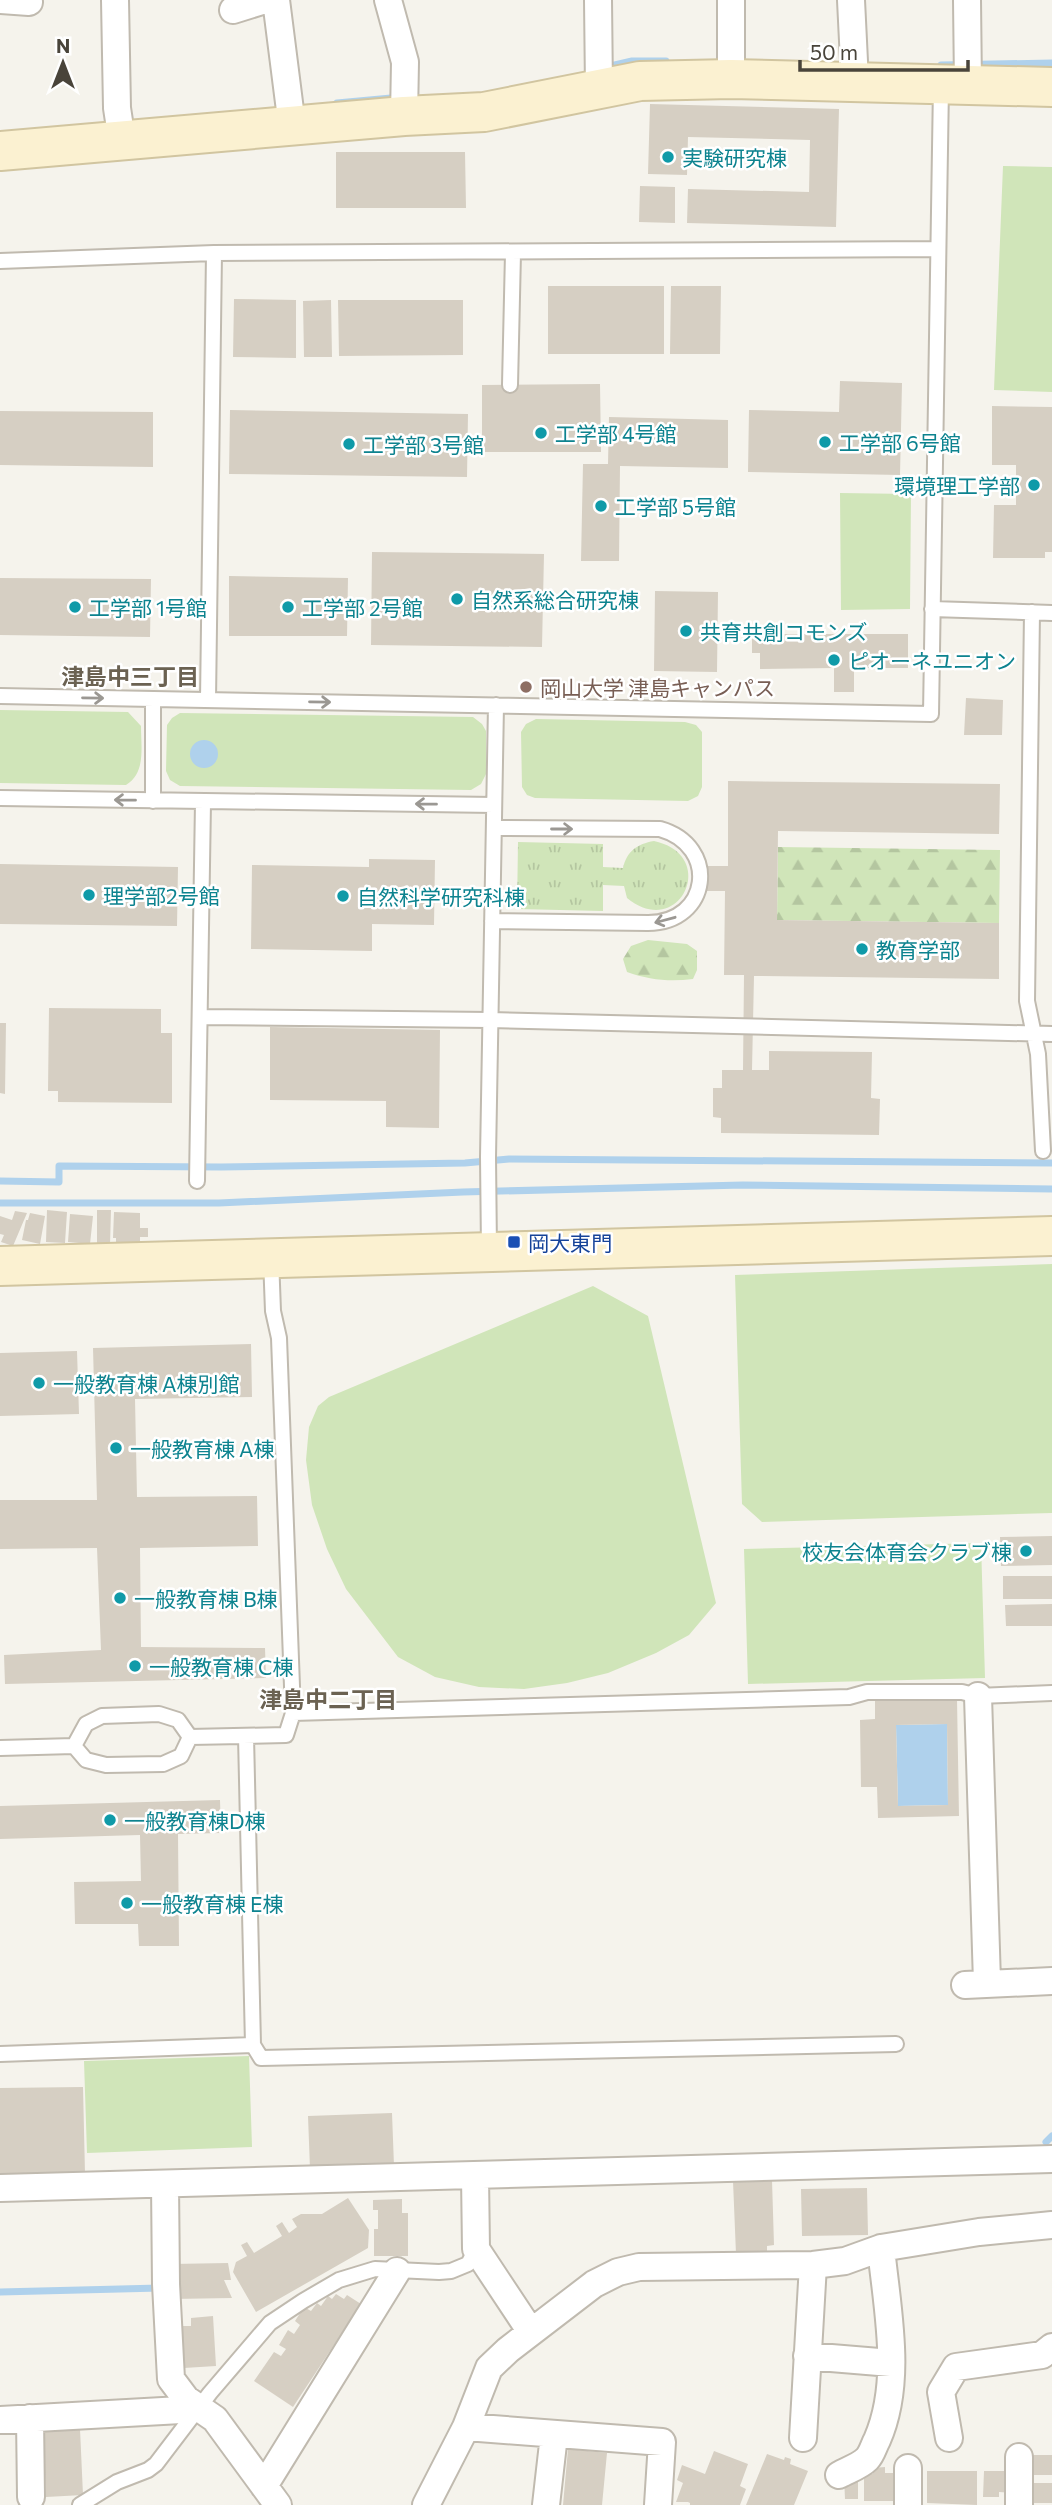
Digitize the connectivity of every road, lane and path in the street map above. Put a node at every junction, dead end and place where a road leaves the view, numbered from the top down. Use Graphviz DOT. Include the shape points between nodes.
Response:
graph roads {
  1 [pos="0,0"];
  2 [pos="115,0"];
  3 [pos="265,0"];
  4 [pos="275,0"];
  5 [pos="388,0"];
  6 [pos="598,0"];
  7 [pos="731,0"];
  8 [pos="851,0"];
  9 [pos="967,0"];
  10 [pos="29,2"];
  11 [pos="233,10"];
  12 [pos="731,69"];
  13 [pos="855,72"];
  14 [pos="961,75"];
  15 [pos="599,77"];
  16 [pos="1052,87"];
  17 [pos="405,103"];
  18 [pos="291,114"];
  19 [pos="120,130"];
  20 [pos="0,151"];
  21 [pos="938,249"];
  22 [pos="214,253"];
  23 [pos="513,253"];
  24 [pos="0,261"];
  25 [pos="510,385"];
  26 [pos="932,609"];
  27 [pos="1032,612"];
  28 [pos="1052,613"];
  29 [pos="0,696"];
  30 [pos="153,699"];
  31 [pos="208,700"];
  32 [pos="496,705"];
  33 [pos="0,798"];
  34 [pos="153,801"];
  35 [pos="203,802"];
  36 [pos="494,805"];
  37 [pos="494,828"];
  38 [pos="492,921"];
  39 [pos="200,1017"];
  40 [pos="490,1020"];
  41 [pos="1034,1034"];
  42 [pos="1052,1034"];
  43 [pos="1043,1151"];
  44 [pos="197,1171"];
  45 [pos="1052,1236"];
  46 [pos="489,1252"];
  47 [pos="271,1258"];
  48 [pos="0,1266"];
  49 [pos="1052,1693"];
  50 [pos="978,1696"];
  51 [pos="293,1713"];
  52 [pos="246,1736"];
  53 [pos="190,1737"];
  54 [pos="74,1746"];
  55 [pos="0,1748"];
  56 [pos="1052,1981"];
  57 [pos="253,2045"];
  58 [pos="896,2045"];
  59 [pos="0,2054"];
  60 [pos="1052,2159"];
  61 [pos="475,2182"];
  62 [pos="0,2188"];
  63 [pos="165,2191"];
  64 [pos="1052,2225"];
  65 [pos="881,2248"];
  66 [pos="476,2249"];
  67 [pos="813,2265"];
  68 [pos="397,2271"];
  69 [pos="531,2332"];
  70 [pos="1052,2347"];
  71 [pos="807,2356"];
  72 [pos="891,2363"];
  73 [pos="199,2409"];
  74 [pos="30,2418"];
  75 [pos="0,2420"];
  76 [pos="466,2427"];
  77 [pos="554,2435"];
  78 [pos="803,2438"];
  79 [pos="949,2438"];
  80 [pos="1019,2456"];
  81 [pos="908,2468"];
  82 [pos="839,2475"];
  83 [pos="271,2496"];
  84 [pos="31,2497"];
  85 [pos="80,2505"];
  86 [pos="426,2505"];
  87 [pos="547,2505"];
  88 [pos="658,2505"];
  89 [pos="908,2505"];
  90 [pos="1019,2505"];
  1 -- 10 [label="street"];
  2 -- 19 [label="street"];
  3 -- 11 [label="street"];
  4 -- 18 [label="street"];
  5 -- 17 [label="street" via="405,62"];
  6 -- 15 [label="street"];
  7 -- 12 [label="street"];
  8 -- 13 [label="street"];
  9 -- 14 [label="street"];
  12 -- 13 [label="street"];
  12 -- 15 [label="street" via="640,81"];
  13 -- 14 [label="street"];
  14 -- 16 [label="street"];
  14 -- 21 [label="lane"];
  15 -- 17 [label="street" via="484,113"];
  17 -- 18 [label="street"];
  18 -- 19 [label="street"];
  19 -- 20 [label="street"];
  21 -- 23 [label="lane"];
  21 -- 26 [label="lane"];
  22 -- 23 [label="lane"];
  22 -- 24 [label="lane"];
  22 -- 31 [label="lane"];
  23 -- 25 [label="lane"];
  26 -- 27 [label="lane"];
  26 -- 32 [label="lane" via="931,714"];
  27 -- 28 [label="lane"];
  27 -- 41 [label="lane" via="1027,1001"];
  29 -- 30 [label="lane, one-way"];
  30 -- 31 [label="lane"];
  30 -- 34 [label="lane"];
  31 -- 32 [label="lane, one-way"];
  32 -- 36 [label="lane"];
  34 -- 33 [label="lane, one-way"];
  34 -- 35 [label="lane"];
  36 -- 35 [label="lane, one-way"];
  35 -- 39 [label="lane"];
  36 -- 37 [label="lane"];
  37 -- 38 [label="lane"];
  37 -- 38 [label="lane, one-way" via="660,829 679,836 691,848 701,880 687,909 667,921"];
  38 -- 40 [label="lane"];
  39 -- 40 [label="lane"];
  39 -- 44 [label="lane"];
  40 -- 41 [label="lane"];
  40 -- 46 [label="lane"];
  41 -- 42 [label="lane"];
  41 -- 43 [label="lane"];
  45 -- 46 [label="street"];
  46 -- 47 [label="street"];
  47 -- 48 [label="street"];
  47 -- 51 [label="lane" via="279,1338"];
  49 -- 50 [label="lane"];
  50 -- 51 [label="lane" via="867,1692 849,1697"];
  50 -- 56 [label="street" via="976,1984"];
  51 -- 52 [label="lane" via="286,1735"];
  52 -- 53 [label="lane"];
  52 -- 57 [label="lane"];
  53 -- 54 [label="lane" via="181,1755 163,1764 106,1765 86,1760"];
  53 -- 54 [label="lane" via="178,1720 159,1714 102,1716 86,1724"];
  54 -- 55 [label="lane"];
  57 -- 58 [label="lane" via="261,2058"];
  57 -- 59 [label="lane"];
  60 -- 61 [label="street"];
  61 -- 63 [label="street"];
  61 -- 66 [label="street"];
  62 -- 63 [label="street"];
  63 -- 73 [label="street" via="171,2379"];
  64 -- 65 [label="street"];
  65 -- 67 [label="street" via="845,2261"];
  65 -- 72 [label="street"];
  66 -- 68 [label="lane" via="468,2264 451,2271"];
  66 -- 69 [label="street"];
  67 -- 69 [label="street" via="639,2267 594,2284"];
  67 -- 71 [label="street"];
  68 -- 73 [label="lane" via="375,2269 339,2280 270,2323"];
  68 -- 83 [label="street"];
  69 -- 76 [label="street" via="489,2368"];
  70 -- 79 [label="street" via="1042,2355 956,2367 941,2392"];
  71 -- 72 [label="street"];
  71 -- 78 [label="street"];
  72 -- 82 [label="street" via="887,2406 872,2451"];
  73 -- 74 [label="street"];
  73 -- 83 [label="street" via="215,2418"];
  73 -- 85 [label="lane" via="156,2464"];
  74 -- 75 [label="street"];
  74 -- 84 [label="street"];
  76 -- 77 [label="street"];
  76 -- 86 [label="street"];
  77 -- 87 [label="street"];
  77 -- 88 [label="street" via="662,2442"];
  80 -- 90 [label="street"];
  81 -- 89 [label="street"];
}
